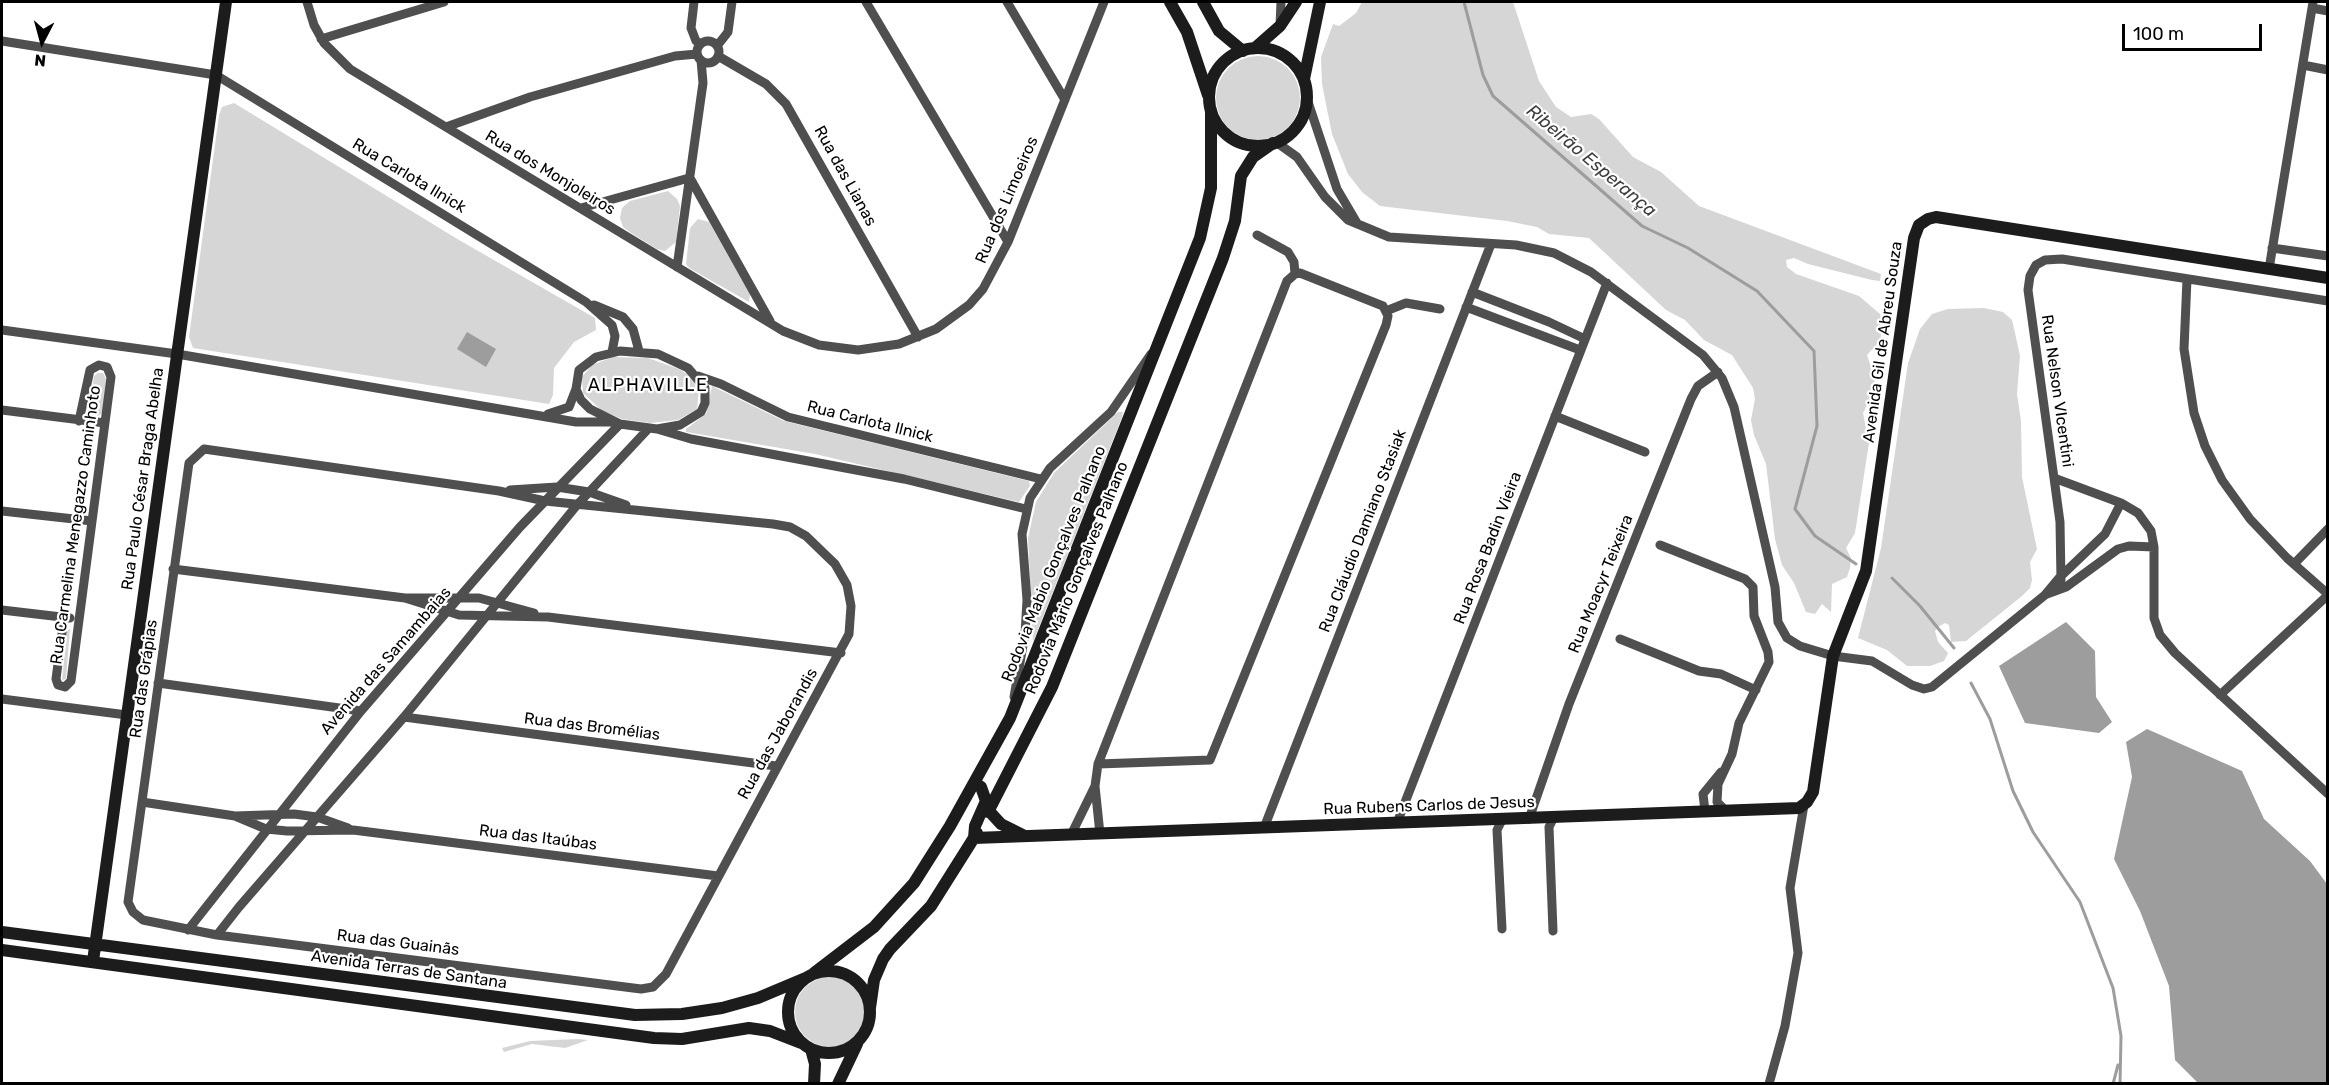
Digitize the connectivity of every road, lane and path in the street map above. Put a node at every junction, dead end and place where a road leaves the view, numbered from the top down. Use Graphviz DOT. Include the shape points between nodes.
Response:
graph roads {
  1 [pos="226,2"];
  2 [pos="307,2"];
  3 [pos="444,2"];
  4 [pos="694,2"];
  5 [pos="732,2"];
  6 [pos="866,2"];
  7 [pos="1006,2"];
  8 [pos="1104,2"];
  9 [pos="1170,2"];
  10 [pos="1203,2"];
  11 [pos="1281,2"];
  12 [pos="1296,2"];
  13 [pos="1320,2"];
  14 [pos="2313,5"];
  15 [pos="2328,11"];
  16 [pos="1280,26"];
  17 [pos="321,39"];
  18 [pos="2,40"];
  19 [pos="1249,50"];
  20 [pos="700,53"];
  21 [pos="716,55"];
  22 [pos="2302,65"];
  23 [pos="2328,70"];
  24 [pos="216,75"];
  25 [pos="1304,79"];
  26 [pos="703,83"];
  27 [pos="1307,99"];
  28 [pos="1065,100"];
  29 [pos="1210,106"];
  30 [pos="446,127"];
  31 [pos="1275,143"];
  32 [pos="690,178"];
  33 [pos="581,208"];
  34 [pos="1359,225"];
  35 [pos="1257,235"];
  36 [pos="1008,242"];
  37 [pos="1491,244"];
  38 [pos="2272,248"];
  39 [pos="2328,256"];
  40 [pos="677,267"];
  41 [pos="2269,269"];
  42 [pos="1294,273"];
  43 [pos="2328,278"];
  44 [pos="2187,279"];
  45 [pos="1607,284"];
  46 [pos="1472,291"];
  47 [pos="2328,301"];
  48 [pos="586,302"];
  49 [pos="1466,307"];
  50 [pos="1440,309"];
  51 [pos="1386,311"];
  52 [pos="771,323"];
  53 [pos="2,330"];
  54 [pos="918,337"];
  55 [pos="1585,339"];
  56 [pos="1160,342"];
  57 [pos="1580,350"];
  58 [pos="639,351"];
  59 [pos="612,352"];
  60 [pos="177,354"];
  61 [pos="1718,372"];
  62 [pos="698,376"];
  63 [pos="576,389"];
  64 [pos="2,410"];
  65 [pos="539,415"];
  66 [pos="1555,416"];
  67 [pos="79,421"];
  68 [pos="105,423"];
  69 [pos="617,423"];
  70 [pos="653,429"];
  71 [pos="1645,452"];
  72 [pos="2054,478"];
  73 [pos="1041,479"];
  74 [pos="557,487"];
  75 [pos="499,491"];
  76 [pos="589,492"];
  77 [pos="545,501"];
  78 [pos="2121,503"];
  79 [pos="577,505"];
  80 [pos="636,508"];
  81 [pos="1026,509"];
  82 [pos="2,511"];
  83 [pos="92,521"];
  84 [pos="2328,529"];
  85 [pos="1660,545"];
  86 [pos="2154,547"];
  87 [pos="2294,564"];
  88 [pos="173,569"];
  89 [pos="2060,577"];
  90 [pos="2066,587"];
  91 [pos="2045,595"];
  92 [pos="2328,595"];
  93 [pos="405,598"];
  94 [pos="458,599"];
  95 [pos="498,601"];
  96 [pos="2,610"];
  97 [pos="447,611"];
  98 [pos="490,614"];
  99 [pos="548,617"];
  100 [pos="64,618"];
  101 [pos="79,620"];
  102 [pos="1620,639"];
  103 [pos="841,653"];
  104 [pos="1833,656"];
  105 [pos="158,683"];
  106 [pos="1756,690"];
  107 [pos="2220,695"];
  108 [pos="2,699"];
  109 [pos="361,711"];
  110 [pos="128,715"];
  111 [pos="404,717"];
  112 [pos="1010,718"];
  113 [pos="1098,764"];
  114 [pos="776,766"];
  115 [pos="1727,766"];
  116 [pos="975,783"];
  117 [pos="1095,786"];
  118 [pos="2328,794"];
  119 [pos="142,802"];
  120 [pos="1804,805"];
  121 [pos="1725,810"];
  122 [pos="989,811"];
  123 [pos="1705,811"];
  124 [pos="277,814"];
  125 [pos="236,816"];
  126 [pos="318,817"];
  127 [pos="1554,818"];
  128 [pos="1529,819"];
  129 [pos="1502,820"];
  130 [pos="1397,824"];
  131 [pos="1264,828"];
  132 [pos="266,829"];
  133 [pos="353,830"];
  134 [pos="304,831"];
  135 [pos="1100,834"];
  136 [pos="1071,835"];
  137 [pos="1026,837"];
  138 [pos="974,838"];
  139 [pos="718,876"];
  140 [pos="133,912"];
  141 [pos="1502,929"];
  142 [pos="188,930"];
  143 [pos="1553,931"];
  144 [pos="2,932"];
  145 [pos="218,935"];
  146 [pos="95,945"];
  147 [pos="2,950"];
  148 [pos="93,961"];
  149 [pos="811,975"];
  150 [pos="660,980"];
  151 [pos="870,1008"];
  152 [pos="858,1042"];
  153 [pos="806,1046"];
  154 [pos="814,1083"];
  155 [pos="838,1083"];
  156 [pos="1769,1083"];
  1 -- 24 [label="street, Rua Paulo César Braga Abelha"];
  2 -- 17 [label="street"];
  3 -- 17 [label="street"];
  4 -- 20 [label="street" via="691,28"];
  5 -- 21 [label="street" via="728,32"];
  6 -- 36 [label="street"];
  7 -- 28 [label="street"];
  8 -- 28 [label="street, Rua dos Limoeiros"];
  9 -- 29 [label="street" via="1187,32"];
  10 -- 19 [label="street" via="1219,31"];
  11 -- 16 [label="street"];
  12 -- 16 [label="street"];
  13 -- 25 [label="street"];
  14 -- 15 [label="street"];
  14 -- 22 [label="street"];
  16 -- 19 [label="street"];
  17 -- 30 [label="street, Rua dos Monjoleiros" via="346,66"];
  18 -- 24 [label="street"];
  19 -- 25 [label="street" via="1281,54"];
  19 -- 29 [label="street" via="1231,57 1218,69 1211,84"];
  20 -- 21 [label="street"];
  20 -- 21 [label="street" via="711,42"];
  20 -- 26 [label="street"];
  20 -- 30 [label="street" via="675,56 530,97"];
  21 -- 26 [label="street"];
  21 -- 54 [label="street, Rua das Lianas" via="766,84 792,114"];
  22 -- 23 [label="street"];
  22 -- 38 [label="street"];
  24 -- 48 [label="street, Rua Carlota Ilnick"];
  24 -- 60 [label="street, Rua Paulo César Braga Abelha"];
  25 -- 27 [label="street"];
  26 -- 32 [label="street"];
  27 -- 31 [label="street" via="1300,122"];
  27 -- 34 [label="street" via="1337,189"];
  28 -- 36 [label="street, Rua dos Limoeiros"];
  29 -- 31 [label="street" via="1219,126 1239,142"];
  29 -- 56 [label="street, Rodovia Mabio Gonçalves Palhano" via="1213,162 1208,208"];
  30 -- 33 [label="street, Rua dos Monjoleiros"];
  31 -- 34 [label="street" via="1297,157 1333,207"];
  31 -- 122 [label="street, Rodovia Mário Gonçalves Palhano" via="1253,157 1244,169 1235,221 1223,258 1056,677"];
  32 -- 33 [label="street"];
  32 -- 40 [label="street"];
  32 -- 52 [label="street"];
  33 -- 40 [label="street, Rua dos Monjoleiros"];
  34 -- 37 [label="street" via="1389,237"];
  35 -- 42 [label="street" via="1288,252 1294,262"];
  36 -- 54 [label="street, Rua dos Limoeiros" via="976,297 951,320"];
  37 -- 45 [label="street" via="1554,253"];
  37 -- 46 [label="street, Rua Cláudio Damiano Stasiak"];
  38 -- 39 [label="street"];
  38 -- 41 [label="street"];
  40 -- 52 [label="street, Rua dos Monjoleiros"];
  41 -- 43 [label="street, Avenida Gil de Abreu Souza"];
  41 -- 104 [label="street, Avenida Gil de Abreu Souza" via="1936,218 1924,221 1915,233 1866,571"];
  42 -- 51 [label="street" via="1377,304"];
  42 -- 113 [label="street" via="1287,281"];
  44 -- 47 [label="street, Rua Nelson VIcentini"];
  44 -- 72 [label="street, Rua Nelson VIcentini" via="2062,259 2036,265 2028,290"];
  44 -- 87 [label="street" via="2184,349 2194,414 2205,446 2222,480 2250,519"];
  45 -- 55 [label="street, Rua Rosa Badin Vieira"];
  45 -- 61 [label="street" via="1693,346"];
  46 -- 49 [label="street, Rua Cláudio Damiano Stasiak"];
  46 -- 55 [label="street"];
  48 -- 58 [label="street, Rua Carlota Ilnick" via="623,317 636,335"];
  48 -- 59 [label="street, Rua Carlota Ilnick" via="612,325"];
  49 -- 57 [label="street"];
  49 -- 131 [label="street, Rua Cláudio Damiano Stasiak"];
  50 -- 51 [label="street" via="1406,303"];
  51 -- 113 [label="street" via="1386,325 1210,760"];
  52 -- 54 [label="street, Rua dos Limoeiros" via="803,340 835,348 880,348"];
  53 -- 60 [label="street"];
  55 -- 57 [label="street, Rua Rosa Badin Vieira"];
  56 -- 73 [label="street" via="1111,412"];
  56 -- 112 [label="street, Rodovia Mabio Gonçalves Palhano"];
  57 -- 66 [label="street, Rua Rosa Badin Vieira"];
  58 -- 59 [label="street"];
  58 -- 62 [label="street, Rua Carlota Ilnick" via="658,354"];
  59 -- 63 [label="street" via="584,365 577,376"];
  60 -- 65 [label="street"];
  60 -- 110 [label="street, Rua Paulo César Braga Abelha"];
  61 -- 104 [label="street" via="1734,407 1775,587 1780,627 1793,642"];
  61 -- 128 [label="street, Rua Moacyr Teixeira" via="1698,386 1691,399 1569,704"];
  62 -- 70 [label="street" via="706,394 701,412 680,425"];
  62 -- 73 [label="street, Rua Carlota Ilnick" via="788,417"];
  63 -- 65 [label="street" via="573,402 564,411"];
  63 -- 69 [label="street" via="590,409"];
  64 -- 67 [label="street"];
  65 -- 69 [label="street" via="576,422"];
  66 -- 71 [label="street"];
  66 -- 130 [label="street, Rua Rosa Badin Vieira"];
  67 -- 68 [label="street"];
  67 -- 68 [label="street, Rua Carmelina Menegazzo Caminhoto" via="88,374 92,368 103,366 111,373"];
  68 -- 83 [label="street, Rua Carmelina Menegazzo Caminhoto"];
  69 -- 70 [label="street"];
  69 -- 74 [label="street, Avenida das Samambaias"];
  70 -- 76 [label="street"];
  70 -- 81 [label="street" via="904,479"];
  72 -- 78 [label="street, Rua Nelson VIcentini"];
  72 -- 89 [label="street" via="2060,522"];
  73 -- 81 [label="street"];
  74 -- 75 [label="street"];
  74 -- 76 [label="street"];
  74 -- 77 [label="street, Avenida das Samambaias"];
  75 -- 77 [label="street"];
  75 -- 88 [label="street, Rua das Grápias" via="212,449 198,452 189,462"];
  76 -- 79 [label="street"];
  76 -- 80 [label="street"];
  77 -- 79 [label="street"];
  77 -- 94 [label="street, Avenida das Samambaias"];
  78 -- 86 [label="street, Rua Nelson VIcentini" via="2145,521"];
  78 -- 89 [label="street" via="2105,534"];
  79 -- 80 [label="street"];
  79 -- 95 [label="street"];
  80 -- 103 [label="street, Rua das Jaborandis" via="790,527 823,549 847,585 851,606 849,634"];
  81 -- 112 [label="street" via="1022,549 1027,600 1025,634"];
  82 -- 83 [label="street"];
  83 -- 101 [label="street, Rua Carmelina Menegazzo Caminhoto"];
  84 -- 87 [label="street"];
  85 -- 106 [label="street" via="1752,584 1754,619 1769,658"];
  86 -- 90 [label="street" via="2118,549"];
  86 -- 107 [label="street, Rua Nelson VIcentini" via="2154,618 2160,635"];
  87 -- 92 [label="street"];
  88 -- 93 [label="street"];
  88 -- 105 [label="street, Rua das Grápias"];
  89 -- 90 [label="street"];
  89 -- 91 [label="street"];
  90 -- 91 [label="street"];
  91 -- 104 [label="street" via="1932,687 1912,685 1872,661"];
  92 -- 107 [label="street"];
  93 -- 94 [label="street"];
  93 -- 97 [label="street"];
  94 -- 95 [label="street"];
  94 -- 97 [label="street, Avenida das Samambaias"];
  95 -- 98 [label="street"];
  95 -- 99 [label="street"];
  96 -- 100 [label="street"];
  97 -- 98 [label="street"];
  97 -- 109 [label="street, Avenida das Samambaias"];
  98 -- 99 [label="street"];
  98 -- 111 [label="street"];
  99 -- 103 [label="street"];
  100 -- 101 [label="street"];
  100 -- 101 [label="street, Rua Carmelina Menegazzo Caminhoto" via="56,679 62,687 71,681"];
  102 -- 106 [label="street"];
  103 -- 114 [label="street, Rua das Jaborandis"];
  104 -- 120 [label="street, Avenida Gil de Abreu Souza" via="1816,782"];
  105 -- 109 [label="street"];
  105 -- 119 [label="street, Rua das Grápias"];
  106 -- 115 [label="street" via="1738,723"];
  107 -- 118 [label="street, Rua Nelson VIcentini"];
  108 -- 110 [label="street"];
  109 -- 124 [label="street, Avenida das Samambaias"];
  110 -- 146 [label="street, Rua Paulo César Braga Abelha"];
  111 -- 114 [label="street, Rua das Bromélias"];
  111 -- 126 [label="street"];
  112 -- 116 [label="street, Rodovia Mabio Gonçalves Palhano"];
  113 -- 117 [label="street"];
  114 -- 139 [label="street, Rua das Jaborandis"];
  115 -- 121 [label="street" via="1716,794 1717,802"];
  115 -- 123 [label="street" via="1702,794"];
  116 -- 138 [label="street" via="981,787 986,801 975,825"];
  116 -- 149 [label="street, Rodovia Mabio Gonçalves Palhano" via="934,854 898,902 854,944"];
  117 -- 135 [label="street"];
  117 -- 136 [label="street"];
  119 -- 125 [label="street, Rua das Itaúbas"];
  119 -- 140 [label="street, Rua das Grápias" via="128,902"];
  120 -- 121 [label="street, Rua Rubens Carlos de Jesus" via="1793,809"];
  120 -- 156 [label="street" via="1790,888 1798,953 1785,1026"];
  121 -- 123 [label="street, Rua Rubens Carlos de Jesus"];
  122 -- 137 [label="street" via="1001,824"];
  122 -- 138 [label="street, Rodovia Mário Gonçalves Palhano"];
  123 -- 127 [label="street, Rua Rubens Carlos de Jesus"];
  124 -- 125 [label="street, Rua das Itaúbas"];
  124 -- 126 [label="street, Rua das Itaúbas"];
  124 -- 132 [label="street, Avenida das Samambaias"];
  125 -- 132 [label="street, Rua das Itaúbas"];
  126 -- 133 [label="street, Rua das Itaúbas"];
  126 -- 134 [label="street"];
  127 -- 128 [label="street, Rua Rubens Carlos de Jesus"];
  127 -- 143 [label="street" via="1549,827"];
  128 -- 129 [label="street, Rua Rubens Carlos de Jesus"];
  129 -- 130 [label="street, Rua Rubens Carlos de Jesus"];
  129 -- 141 [label="street" via="1497,830"];
  130 -- 131 [label="street, Rua Rubens Carlos de Jesus"];
  131 -- 135 [label="street, Rua Rubens Carlos de Jesus"];
  132 -- 134 [label="street, Rua das Itaúbas"];
  132 -- 142 [label="street, Avenida das Samambaias"];
  133 -- 134 [label="street, Rua das Itaúbas"];
  133 -- 139 [label="street, Rua das Itaúbas"];
  134 -- 145 [label="street"];
  135 -- 136 [label="street, Rua Rubens Carlos de Jesus"];
  136 -- 137 [label="street, Rua Rubens Carlos de Jesus"];
  137 -- 138 [label="street, Rua Rubens Carlos de Jesus"];
  138 -- 151 [label="street, Rodovia Mário Gonçalves Palhano" via="931,906 883,959 874,980"];
  139 -- 150 [label="street, Rua das Jaborandis"];
  140 -- 142 [label="street, Rua das Guainãs" via="143,920"];
  142 -- 145 [label="street, Rua das Guainãs"];
  144 -- 146 [label="street, Avenida Terras de Santana"];
  145 -- 150 [label="street, Rua das Guainãs" via="641,989 653,987"];
  146 -- 148 [label="street, Rua Paulo César Braga Abelha"];
  146 -- 149 [label="street, Avenida Terras de Santana" via="635,1015 722,1008 758,998"];
  147 -- 148 [label="street, Avenida Terras de Santana"];
  148 -- 153 [label="street, Avenida Terras de Santana" via="654,1038 682,1039 748,1028 770,1031"];
  149 -- 151 [label="street" via="837,972 851,977 866,993"];
  149 -- 153 [label="street" via="792,993 788,1007 789,1023"];
  151 -- 152 [label="street" via="867,1030"];
  152 -- 153 [label="street" via="837,1053 822,1053"];
  152 -- 155 [label="street"];
  153 -- 154 [label="street" via="815,1065"];
}
